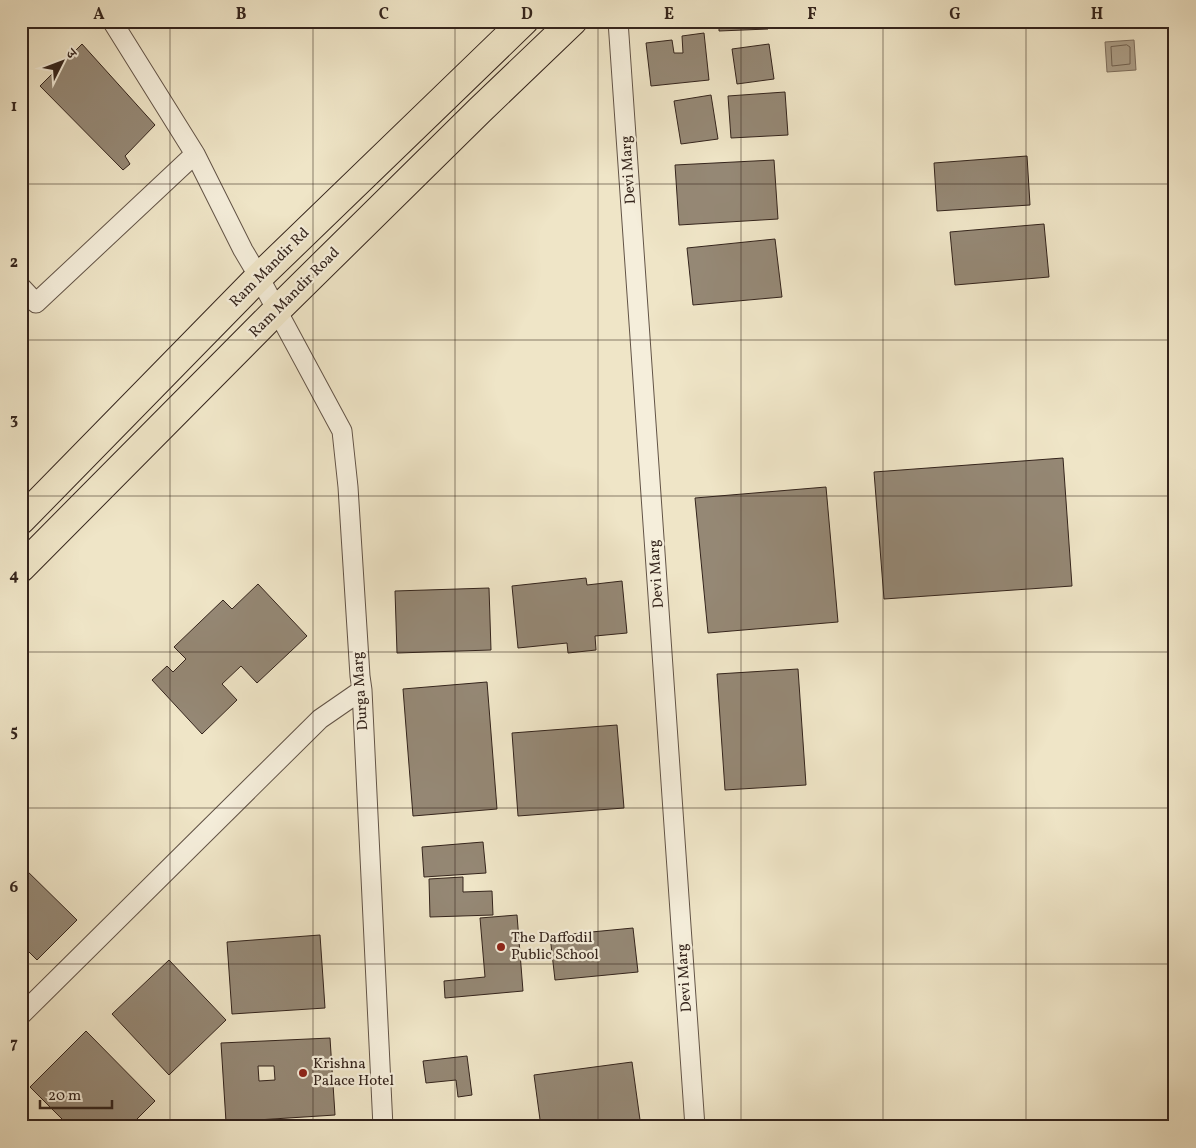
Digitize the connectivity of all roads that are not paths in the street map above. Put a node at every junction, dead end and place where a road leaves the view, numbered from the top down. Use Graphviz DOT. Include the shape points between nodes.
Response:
graph roads {
  1 [pos="112,21"];
  2 [pos="524,21"];
  3 [pos="573,21"];
  4 [pos="618,21"];
  5 [pos="195,154"];
  6 [pos="260,277"];
  7 [pos="21,286"];
  8 [pos="277,310"];
  9 [pos="21,520"];
  10 [pos="21,568"];
  11 [pos="362,690"];
  12 [pos="21,1015"];
  13 [pos="383,1127"];
  14 [pos="695,1127"];
  1 -- 5 [label="street, Durga Marg"];
  2 -- 6 [label="main road, Ram Mandir Rd"];
  3 -- 8 [label="main road, Ram Mandir Road"];
  4 -- 14 [label="street, Devi Marg"];
  5 -- 6 [label="street, Durga Marg"];
  5 -- 7 [label="street" via="36,303"];
  6 -- 8 [label="street, Durga Marg"];
  6 -- 9 [label="main road, Ram Mandir Rd"];
  8 -- 10 [label="main road, Ram Mandir Road"];
  8 -- 11 [label="street, Durga Marg" via="342,431"];
  11 -- 12 [label="street" via="320,719"];
  11 -- 13 [label="street, Durga Marg"];
}
